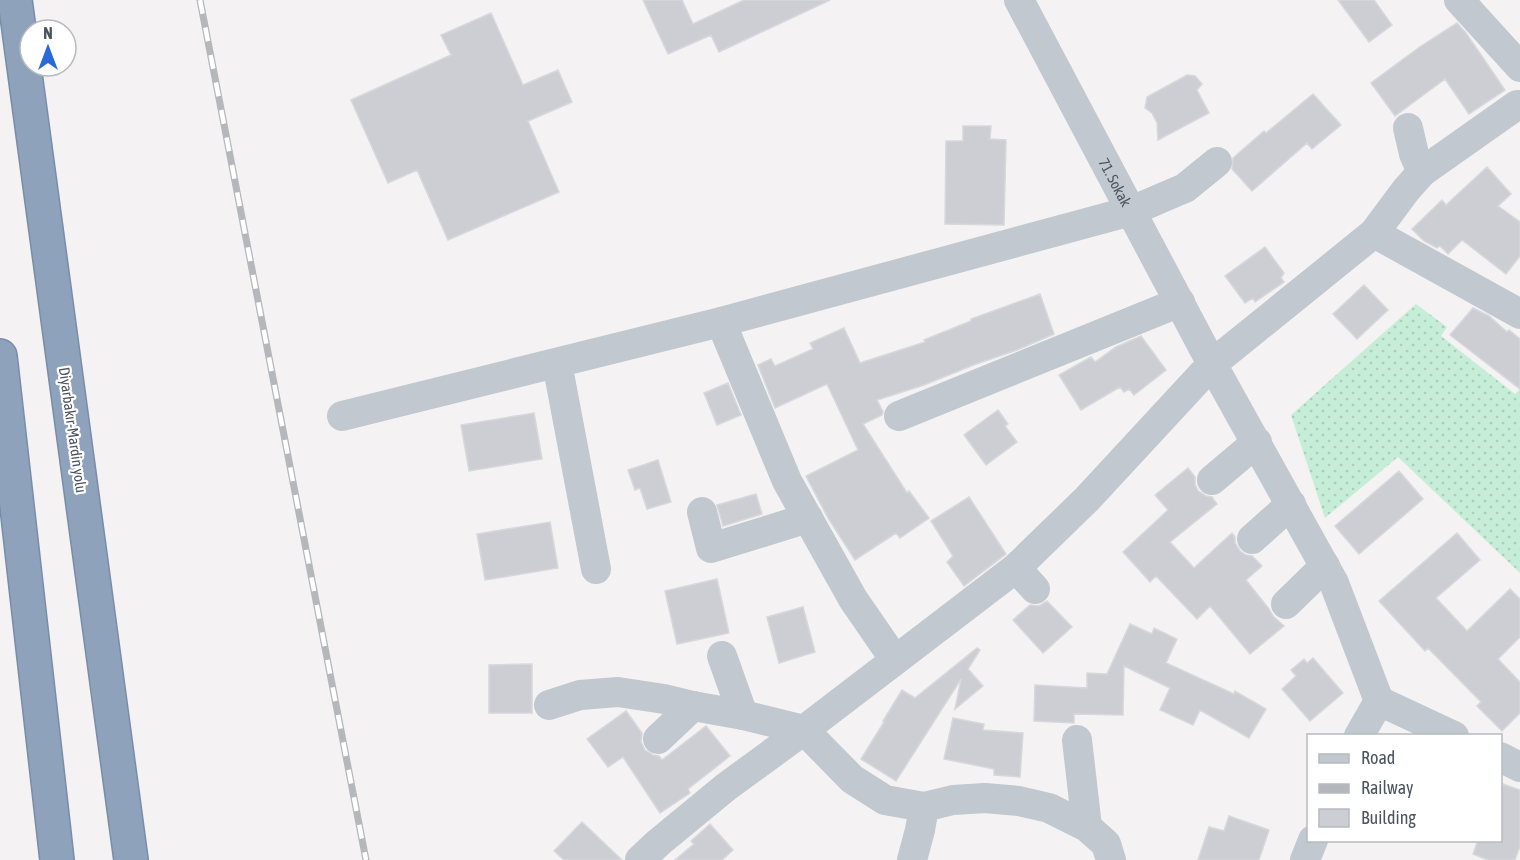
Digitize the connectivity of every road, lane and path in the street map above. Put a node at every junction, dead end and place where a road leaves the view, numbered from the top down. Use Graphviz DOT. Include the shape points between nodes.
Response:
graph roads {
  1 [pos="15,0"];
  2 [pos="1019,0"];
  3 [pos="1459,0"];
  4 [pos="1520,67"];
  5 [pos="1520,105"];
  6 [pos="1408,128"];
  7 [pos="1217,162"];
  8 [pos="1422,172"];
  9 [pos="1131,211"];
  10 [pos="1374,233"];
  11 [pos="1180,302"];
  12 [pos="1520,314"];
  13 [pos="721,322"];
  14 [pos="0,356"];
  15 [pos="557,363"];
  16 [pos="1212,364"];
  17 [pos="342,416"];
  18 [pos="899,416"];
  19 [pos="1257,442"];
  20 [pos="1212,480"];
  21 [pos="1291,504"];
  22 [pos="702,512"];
  23 [pos="807,518"];
  24 [pos="1252,539"];
  25 [pos="1325,566"];
  26 [pos="596,569"];
  27 [pos="1286,604"];
  28 [pos="722,656"];
  29 [pos="895,660"];
  30 [pos="1380,700"];
  31 [pos="549,705"];
  32 [pos="693,706"];
  33 [pos="742,715"];
  34 [pos="804,730"];
  35 [pos="1360,734"];
  36 [pos="1452,734"];
  37 [pos="658,739"];
  38 [pos="1077,740"];
  39 [pos="1502,758"];
  40 [pos="1520,766"];
  41 [pos="924,807"];
  42 [pos="1088,826"];
  43 [pos="1312,842"];
  44 [pos="57,860"];
  45 [pos="131,860"];
  46 [pos="640,860"];
  47 [pos="912,860"];
  48 [pos="1111,860"];
  49 [pos="1305,860"];
  1 -- 45 [label="highway, Diyarbakır-Mardin yolu"];
  2 -- 9 [label="street, 71. Sokak"];
  3 -- 4 [label="street"];
  5 -- 8 [label="street"];
  6 -- 8 [label="street"];
  7 -- 9 [label="street" via="1185,188"];
  8 -- 10 [label="street"];
  9 -- 11 [label="street, 71. Sokak"];
  9 -- 13 [label="street"];
  10 -- 12 [label="street"];
  10 -- 16 [label="street"];
  11 -- 16 [label="street, 71. Sokak"];
  11 -- 18 [label="street"];
  13 -- 15 [label="street"];
  13 -- 23 [label="street" via="787,481"];
  14 -- 44 [label="highway"];
  15 -- 17 [label="street"];
  15 -- 26 [label="street"];
  16 -- 19 [label="street, 71. Sokak"];
  16 -- 29 [label="street" via="1087,499 1026,579"];
  19 -- 20 [label="street"];
  19 -- 21 [label="street, 71. Sokak"];
  21 -- 24 [label="street"];
  21 -- 25 [label="street, 71. Sokak"];
  22 -- 23 [label="street" via="711,548"];
  23 -- 29 [label="street" via="853,599"];
  25 -- 27 [label="street"];
  25 -- 30 [label="street, 71. Sokak"];
  28 -- 33 [label="street"];
  29 -- 34 [label="street"];
  30 -- 35 [label="street"];
  30 -- 36 [label="street"];
  31 -- 32 [label="street" via="580,695 618,692"];
  32 -- 33 [label="street"];
  32 -- 37 [label="street"];
  33 -- 34 [label="street"];
  34 -- 41 [label="street" via="852,779 885,800"];
  34 -- 46 [label="street" via="726,787"];
  38 -- 42 [label="street"];
  39 -- 40 [label="street"];
  41 -- 42 [label="street" via="953,800 1019,801 1049,808"];
  41 -- 47 [label="street"];
  42 -- 48 [label="street" via="1106,844"];
  43 -- 49 [label="street"];
}
